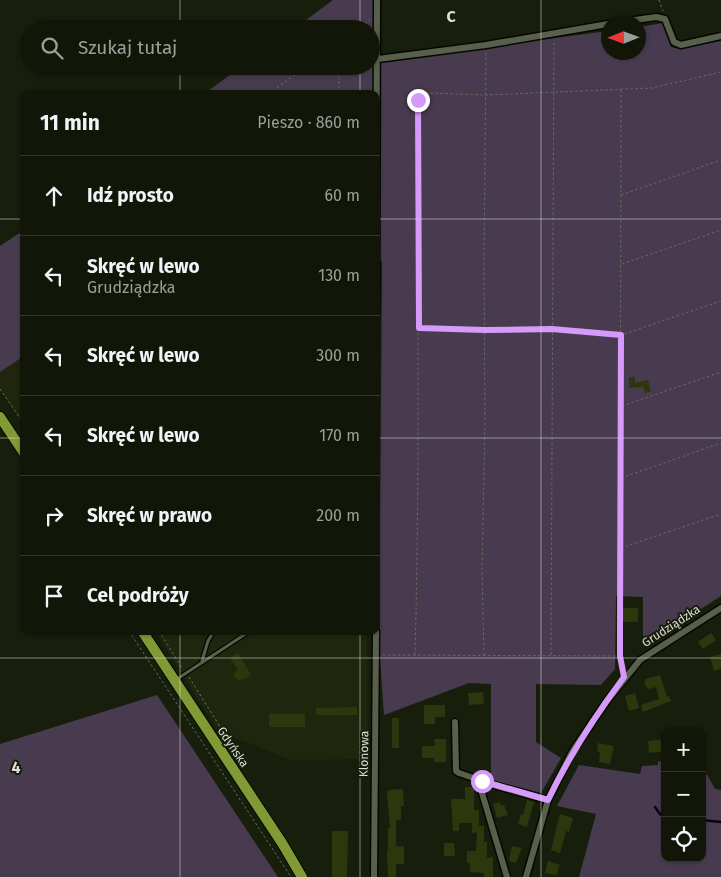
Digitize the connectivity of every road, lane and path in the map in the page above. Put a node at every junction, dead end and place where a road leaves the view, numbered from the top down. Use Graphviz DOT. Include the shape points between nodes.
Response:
graph roads {
  1 [pos="378,0"];
  2 [pos="659,0"];
  3 [pos="377,16"];
  4 [pos="646,18"];
  5 [pos="665,19"];
  6 [pos="371,20"];
  7 [pos="377,20"];
  8 [pos="601,25"];
  9 [pos="554,33"];
  10 [pos="721,36"];
  11 [pos="486,45"];
  12 [pos="380,59"];
  13 [pos="721,72"];
  14 [pos="294,75"];
  15 [pos="339,75"];
  16 [pos="378,75"];
  17 [pos="621,89"];
  18 [pos="274,90"];
  19 [pos="339,90"];
  20 [pos="378,90"];
  21 [pos="553,93"];
  22 [pos="486,95"];
  23 [pos="721,160"];
  24 [pos="621,195"];
  25 [pos="721,230"];
  26 [pos="621,265"];
  27 [pos="721,301"];
  28 [pos="419,328"];
  29 [pos="552,329"];
  30 [pos="485,330"];
  31 [pos="621,335"];
  32 [pos="721,372"];
  33 [pos="0,390"];
  34 [pos="621,406"];
  35 [pos="0,417"];
  36 [pos="20,418"];
  37 [pos="721,443"];
  38 [pos="20,447"];
  39 [pos="621,478"];
  40 [pos="721,514"];
  41 [pos="620,548"];
  42 [pos="721,608"];
  43 [pos="132,635"];
  44 [pos="145,635"];
  45 [pos="212,635"];
  46 [pos="244,635"];
  47 [pos="376,635"];
  48 [pos="415,655"];
  49 [pos="484,655"];
  50 [pos="551,655"];
  51 [pos="377,656"];
  52 [pos="620,656"];
  53 [pos="201,662"];
  54 [pos="624,677"];
  55 [pos="174,681"];
  56 [pos="456,722"];
  57 [pos="482,781"];
  58 [pos="548,800"];
  59 [pos="291,877"];
  60 [pos="302,877"];
  61 [pos="374,877"];
  62 [pos="507,877"];
  63 [pos="526,877"];
  1 -- 3 [label="street"];
  2 -- 5 [label="path"];
  3 -- 6 [label="path"];
  3 -- 7 [label="street"];
  4 -- 5 [label="street"];
  5 -- 10 [label="street" via="674,42 681,45"];
  8 -- 9 [label="street"];
  9 -- 11 [label="street"];
  9 -- 21 [label="path"];
  11 -- 12 [label="street"];
  11 -- 22 [label="path"];
  13 -- 17 [label="path" via="652,88"];
  14 -- 18 [label="path"];
  15 -- 19 [label="path"];
  16 -- 20 [label="street"];
  17 -- 21 [label="path"];
  17 -- 24 [label="path"];
  21 -- 22 [label="path"];
  21 -- 29 [label="path"];
  22 -- 28 [label="path" via="429,93 418,100"];
  22 -- 30 [label="path"];
  23 -- 24 [label="path"];
  24 -- 26 [label="path"];
  25 -- 26 [label="path"];
  26 -- 31 [label="path"];
  27 -- 31 [label="path"];
  28 -- 30 [label="path"];
  28 -- 48 [label="path"];
  29 -- 30 [label="path"];
  29 -- 31 [label="path"];
  29 -- 50 [label="path"];
  30 -- 49 [label="path"];
  31 -- 34 [label="path"];
  32 -- 34 [label="path"];
  33 -- 36 [label="path"];
  34 -- 39 [label="path"];
  35 -- 38 [label="main road"];
  37 -- 39 [label="path"];
  39 -- 41 [label="path"];
  40 -- 41 [label="path"];
  41 -- 52 [label="path"];
  42 -- 54 [label="street, Grudziądzka" via="640,660"];
  43 -- 59 [label="path"];
  44 -- 55 [label="main road, Gdyńska"];
  45 -- 53 [label="lane"];
  46 -- 53 [label="lane"];
  47 -- 51 [label="street, Klonowa"];
  48 -- 49 [label="path"];
  48 -- 51 [label="path"];
  49 -- 50 [label="path"];
  50 -- 52 [label="path"];
  51 -- 61 [label="street, Klonowa"];
  52 -- 54 [label="path"];
  53 -- 55 [label="lane"];
  54 -- 58 [label="street, Grudziądzka" via="572,752"];
  55 -- 60 [label="main road, Gdyńska"];
  56 -- 57 [label="street" via="456,771"];
  57 -- 58 [label="street"];
  57 -- 62 [label="street" via="482,793"];
  58 -- 63 [label="street, Grudziądzka"];
}
